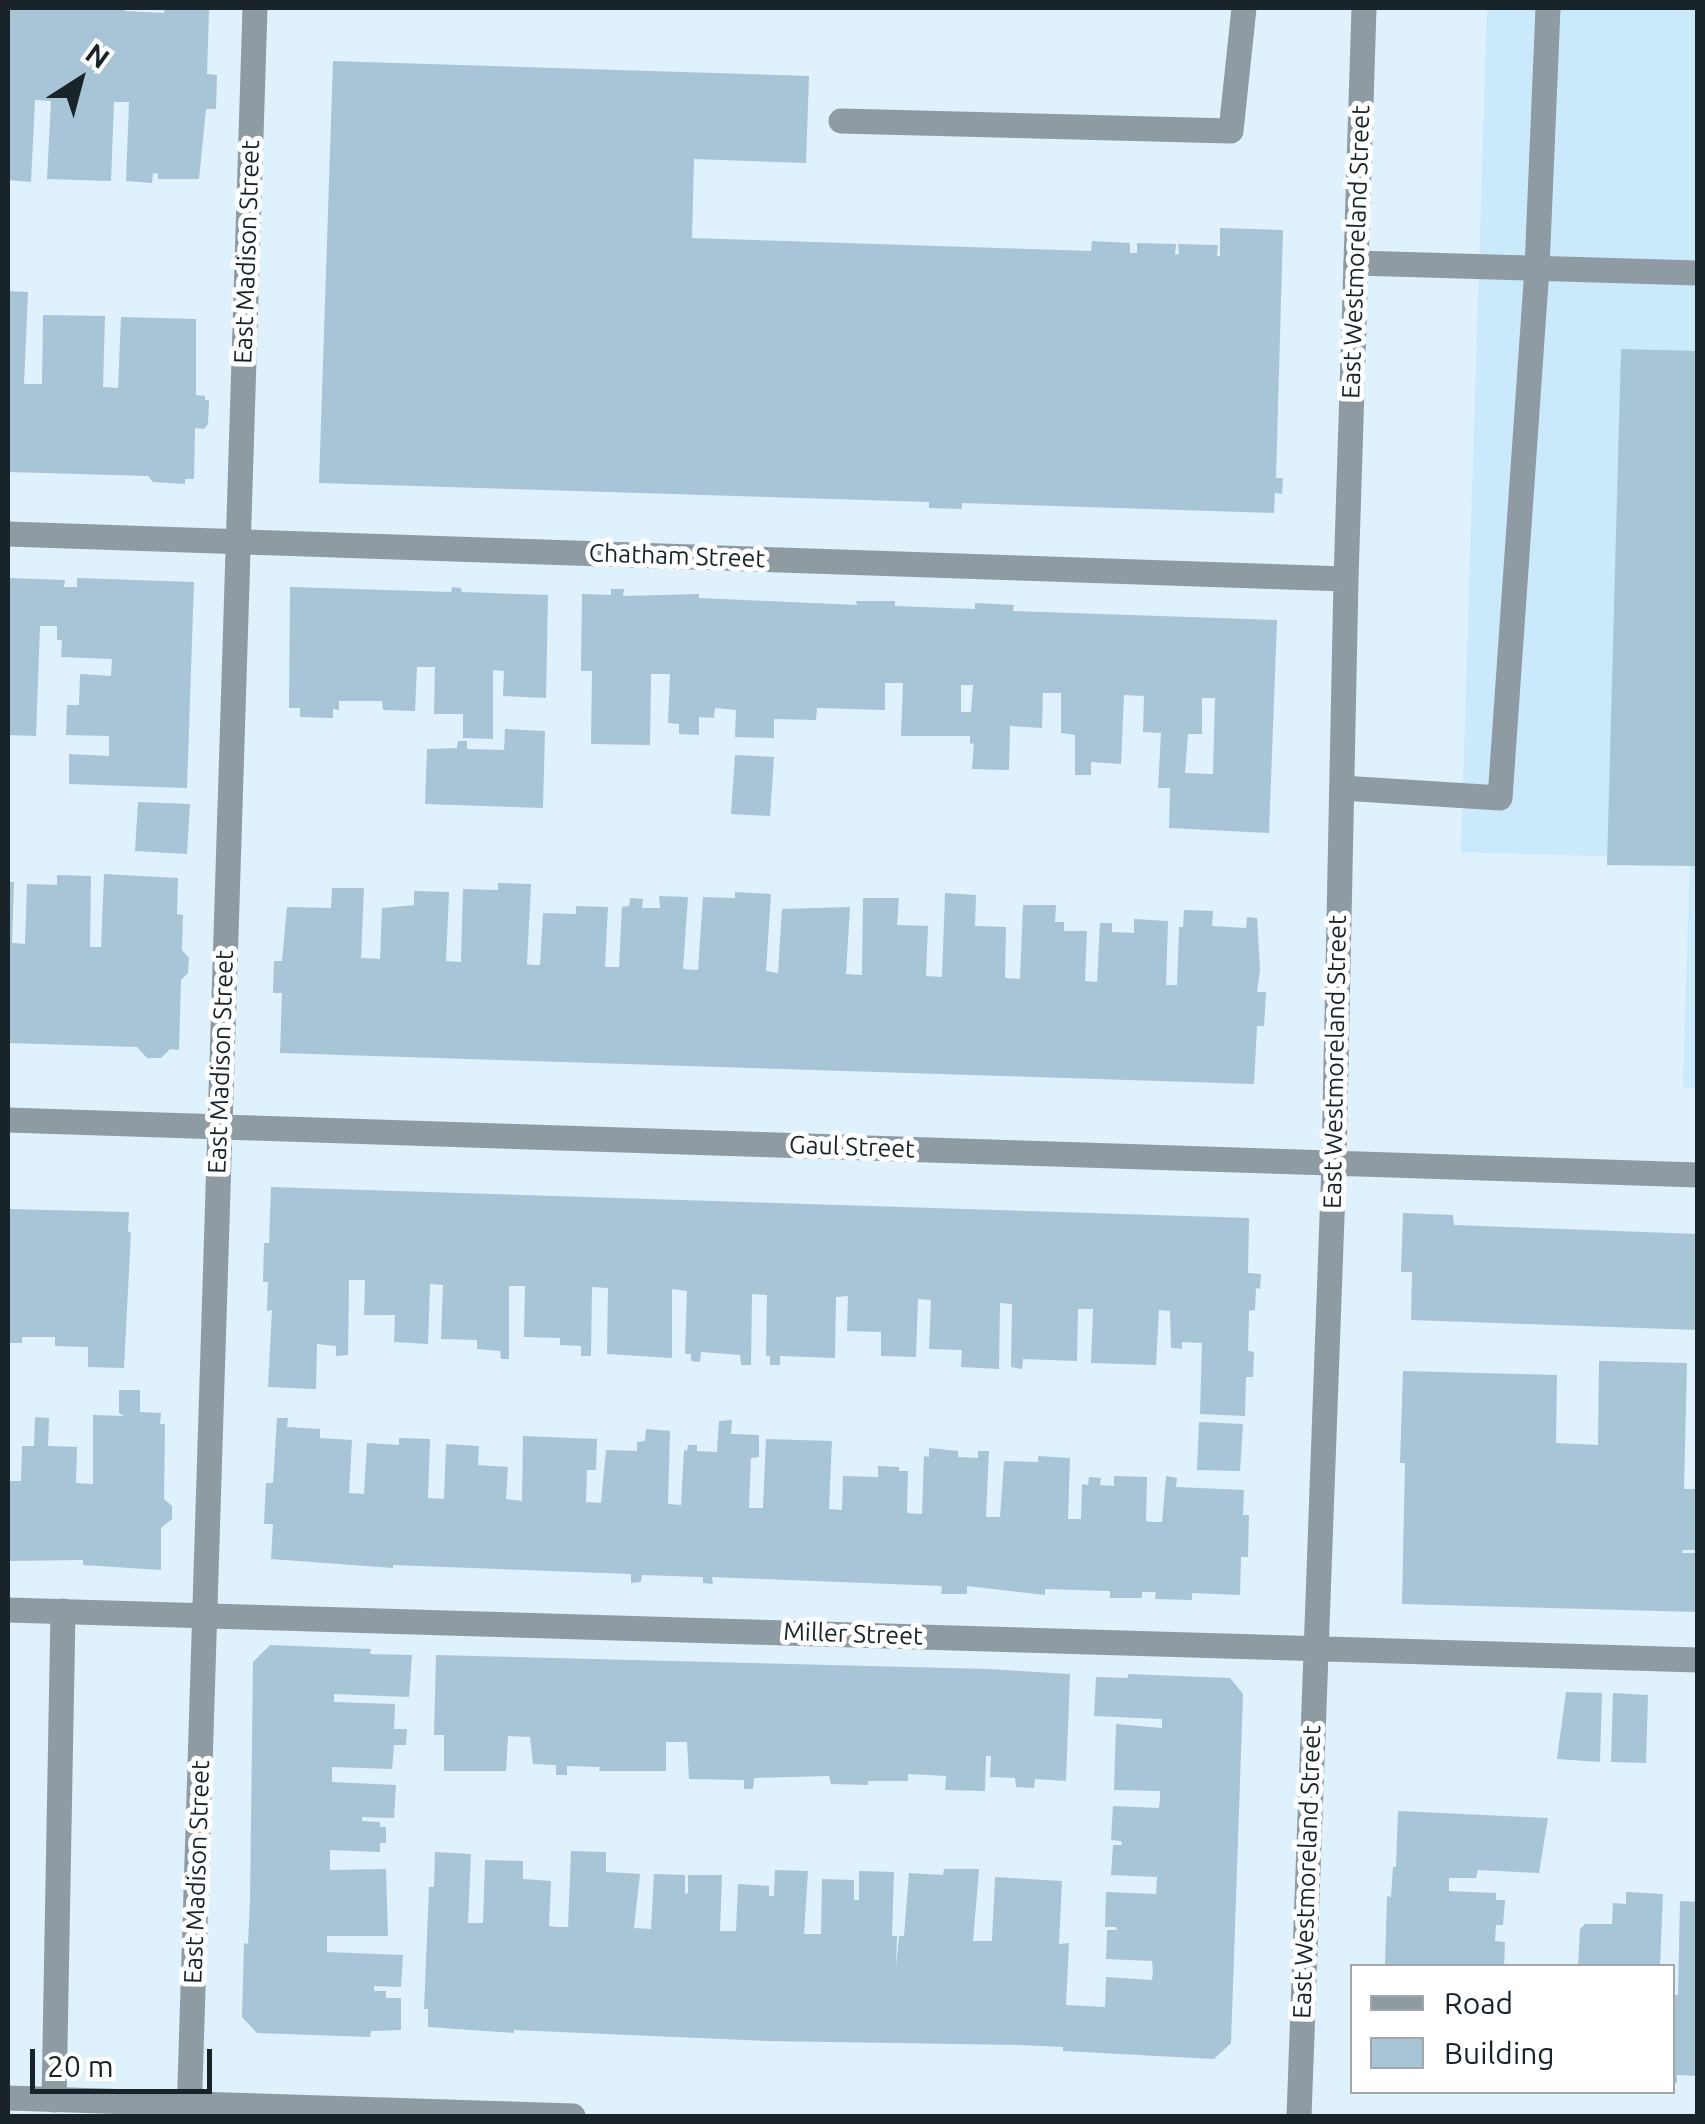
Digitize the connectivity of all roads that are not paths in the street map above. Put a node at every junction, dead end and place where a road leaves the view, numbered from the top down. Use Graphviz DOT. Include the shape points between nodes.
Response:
graph roads {
  1 [pos="255,8"];
  2 [pos="1244,8"];
  3 [pos="1364,8"];
  4 [pos="1548,8"];
  5 [pos="841,120"];
  6 [pos="1356,263"];
  7 [pos="1537,268"];
  8 [pos="1698,273"];
  9 [pos="8,534"];
  10 [pos="237,540"];
  11 [pos="1346,579"];
  12 [pos="1342,788"];
  13 [pos="8,1120"];
  14 [pos="218,1126"];
  15 [pos="1334,1163"];
  16 [pos="1698,1175"];
  17 [pos="8,1610"];
  18 [pos="64,1612"];
  19 [pos="205,1615"];
  20 [pos="1314,1648"];
  21 [pos="1698,1660"];
  22 [pos="8,2098"];
  23 [pos="54,2100"];
  24 [pos="189,2110"];
  25 [pos="573,2116"];
  26 [pos="1299,2116"];
  1 -- 10 [label="street, East Madison Street"];
  2 -- 5 [label="street" via="1232,131"];
  3 -- 6 [label="street, East Westmoreland Street"];
  4 -- 7 [label="street"];
  6 -- 7 [label="street"];
  6 -- 11 [label="street, East Westmoreland Street"];
  7 -- 8 [label="street"];
  7 -- 12 [label="street" via="1500,798"];
  9 -- 10 [label="street, Chatham Street"];
  10 -- 11 [label="street, Chatham Street"];
  10 -- 14 [label="street, East Madison Street"];
  11 -- 12 [label="street, East Westmoreland Street"];
  12 -- 15 [label="street, East Westmoreland Street"];
  13 -- 14 [label="street, Gaul Street"];
  14 -- 15 [label="street, Gaul Street"];
  14 -- 19 [label="street, East Madison Street"];
  15 -- 16 [label="street, Gaul Street"];
  15 -- 20 [label="street, East Westmoreland Street"];
  17 -- 18 [label="street, Miller Street"];
  18 -- 19 [label="street, Miller Street"];
  18 -- 23 [label="street"];
  19 -- 20 [label="street, Miller Street"];
  19 -- 24 [label="street, East Madison Street"];
  20 -- 21 [label="street, Miller Street"];
  20 -- 26 [label="street, East Westmoreland Street"];
  22 -- 23 [label="street"];
  23 -- 24 [label="street"];
  24 -- 25 [label="street"];
}
